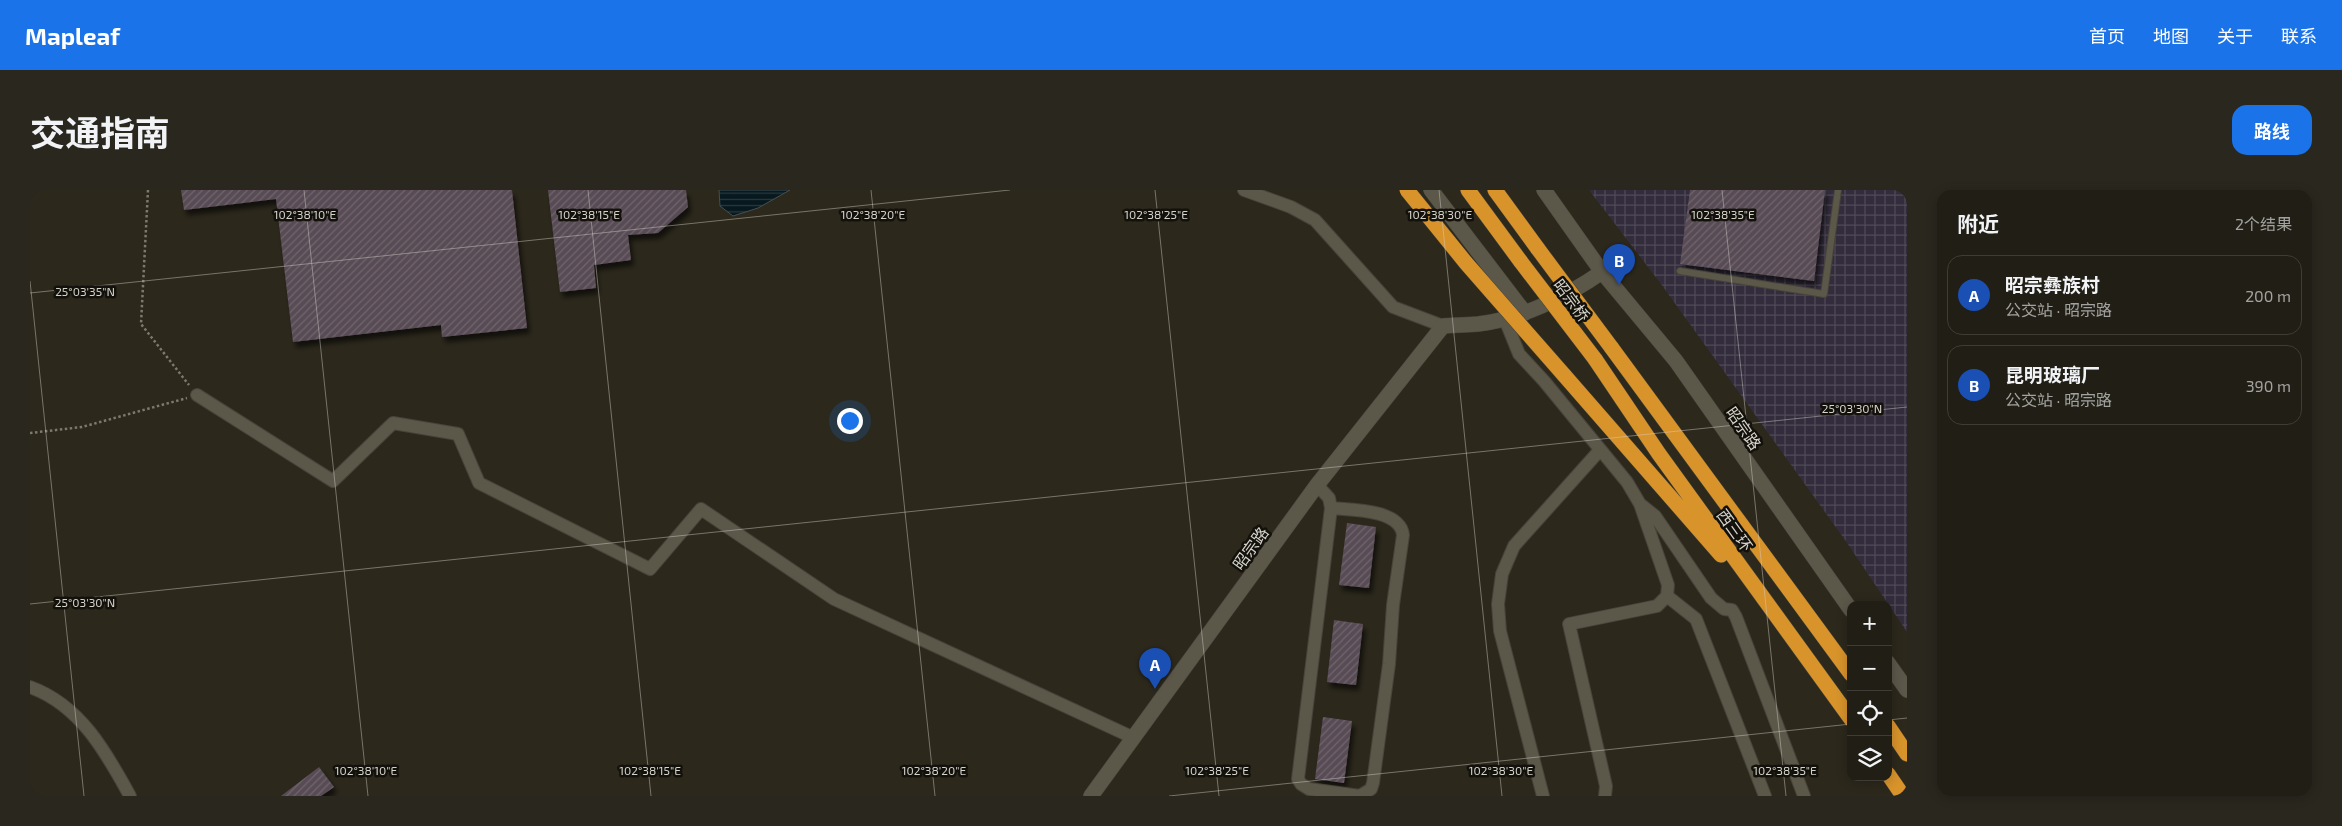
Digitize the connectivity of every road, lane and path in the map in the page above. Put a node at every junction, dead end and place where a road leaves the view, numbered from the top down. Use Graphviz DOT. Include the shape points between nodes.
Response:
graph roads {
  1 [pos="148,190"];
  2 [pos="1244,190"];
  3 [pos="1407,190"];
  4 [pos="1431,190"];
  5 [pos="1468,190"];
  6 [pos="1495,190"];
  7 [pos="1504,190"];
  8 [pos="1544,190"];
  9 [pos="1838,190"];
  10 [pos="1538,249"];
  11 [pos="1680,271"];
  12 [pos="1602,272"];
  13 [pos="1525,313"];
  14 [pos="1504,318"];
  15 [pos="1443,326"];
  16 [pos="1611,347"];
  17 [pos="1595,359"];
  18 [pos="196,395"];
  19 [pos="30,433"];
  20 [pos="1600,450"];
  21 [pos="1318,485"];
  22 [pos="1640,504"];
  23 [pos="1331,508"];
  24 [pos="1667,596"];
  25 [pos="1847,604"];
  26 [pos="1785,629"];
  27 [pos="1847,669"];
  28 [pos="1892,669"];
  29 [pos="30,687"];
  30 [pos="1907,690"];
  31 [pos="1847,714"];
  32 [pos="1892,732"];
  33 [pos="1134,738"];
  34 [pos="1907,754"];
  35 [pos="1892,780"];
  36 [pos="130,796"];
  37 [pos="1091,796"];
  38 [pos="1543,796"];
  39 [pos="1605,796"];
  40 [pos="1765,796"];
  41 [pos="1804,796"];
  42 [pos="1903,796"];
  1 -- 18 [label="path" via="141,324"];
  2 -- 15 [label="street" via="1291,207 1314,220 1393,306"];
  3 -- 26 [label="highway, bridge" via="1472,270"];
  4 -- 13 [label="street"];
  5 -- 17 [label="highway, 昭宗桥, bridge"];
  6 -- 10 [label="highway"];
  7 -- 10 [label="highway"];
  8 -- 12 [label="street, 昭宗路"];
  9 -- 11 [label="lane" via="1824,294"];
  10 -- 16 [label="highway, 昭宗桥, bridge"];
  12 -- 13 [label="street"];
  12 -- 25 [label="street, 昭宗路" via="1676,361"];
  13 -- 14 [label="street"];
  14 -- 15 [label="street" via="1478,324"];
  14 -- 20 [label="street" via="1519,354"];
  15 -- 21 [label="street, 昭宗路"];
  16 -- 27 [label="highway, 西三环"];
  17 -- 26 [label="highway, 西三环" via="1658,454"];
  18 -- 19 [label="path" via="82,427"];
  18 -- 33 [label="street" via="333,481 393,423 458,434 479,483 650,569 702,509 834,599"];
  20 -- 22 [label="street"];
  20 -- 38 [label="street" via="1514,546 1502,574 1498,604 1500,631"];
  21 -- 23 [label="street" via="1330,498"];
  21 -- 33 [label="street, 昭宗路"];
  22 -- 24 [label="street" via="1668,585"];
  22 -- 41 [label="street" via="1655,516 1711,598 1724,609 1732,610 1736,617"];
  23 -- 23 [label="street" via="1298,779 1309,789 1360,796 1371,789 1373,783 1389,664 1392,605 1403,535 1394,519 1381,514"];
  24 -- 39 [label="street" via="1658,606 1568,624 1606,786"];
  24 -- 40 [label="street" via="1696,619"];
  26 -- 31 [label="highway, 西三环"];
  28 -- 30 [label="street"];
  29 -- 36 [label="street" via="57,701 86,726"];
  32 -- 34 [label="highway"];
  33 -- 37 [label="street, 昭宗路"];
  35 -- 42 [label="highway"];
}
